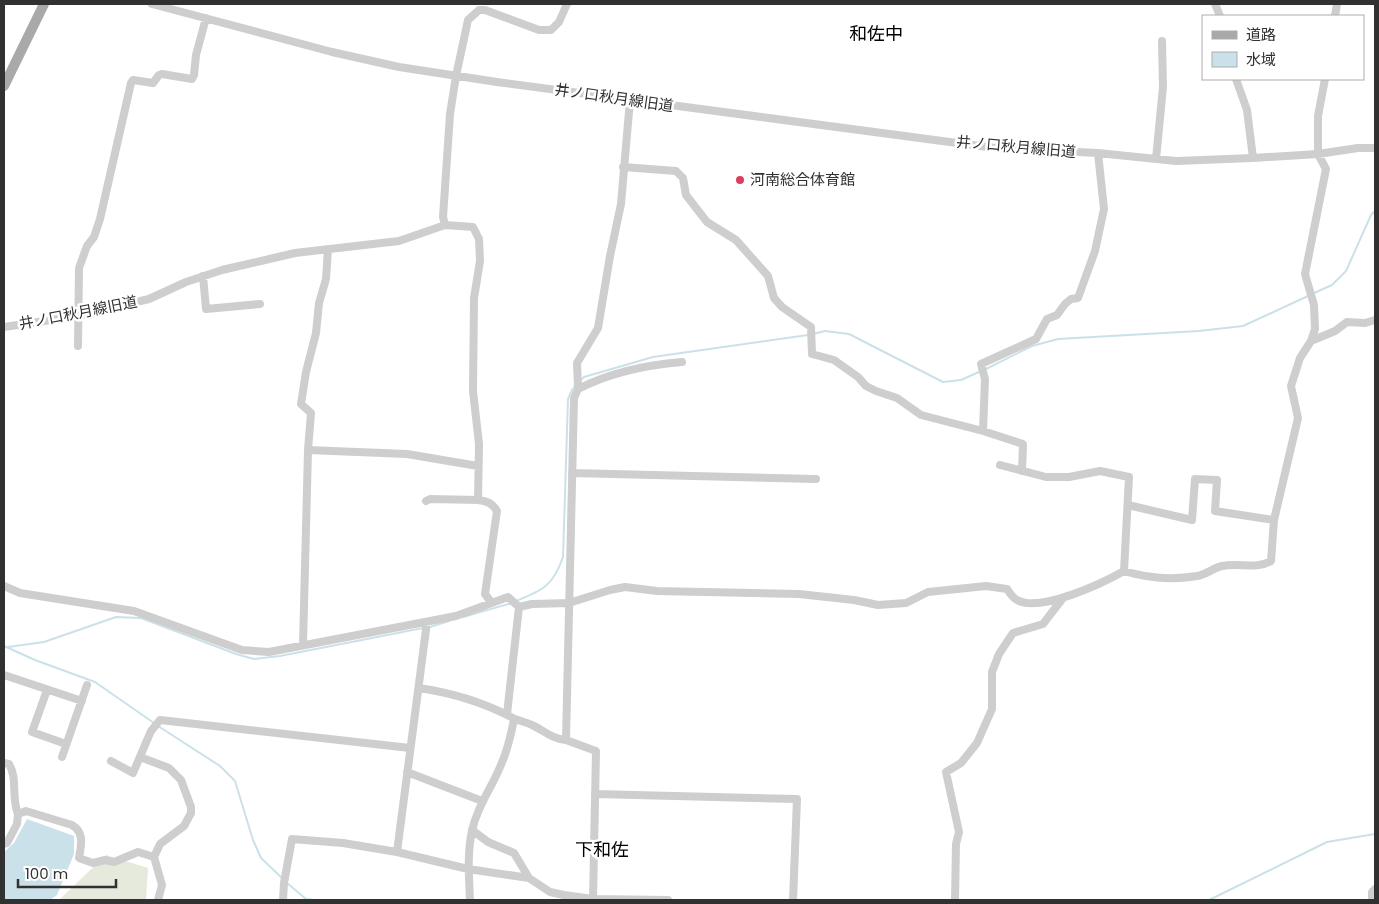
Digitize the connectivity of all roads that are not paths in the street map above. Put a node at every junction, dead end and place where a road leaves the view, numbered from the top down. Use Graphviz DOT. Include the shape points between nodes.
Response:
graph roads {
  1 [pos="44,4"];
  2 [pos="152,4"];
  3 [pos="567,4"];
  4 [pos="206,18"];
  5 [pos="1162,41"];
  6 [pos="456,76"];
  7 [pos="1236,80"];
  8 [pos="1324,80"];
  9 [pos="4,86"];
  10 [pos="630,100"];
  11 [pos="1375,148"];
  12 [pos="1098,153"];
  13 [pos="1318,154"];
  14 [pos="1253,158"];
  15 [pos="1156,159"];
  16 [pos="624,167"];
  17 [pos="445,225"];
  18 [pos="328,249"];
  19 [pos="203,276"];
  20 [pos="260,304"];
  21 [pos="78,316"];
  22 [pos="1375,320"];
  23 [pos="4,327"];
  24 [pos="1311,341"];
  25 [pos="78,346"];
  26 [pos="682,362"];
  27 [pos="578,389"];
  28 [pos="983,431"];
  29 [pos="308,450"];
  30 [pos="478,466"];
  31 [pos="1000,466"];
  32 [pos="1022,471"];
  33 [pos="572,473"];
  34 [pos="816,479"];
  35 [pos="480,500"];
  36 [pos="426,501"];
  37 [pos="1128,505"];
  38 [pos="1274,520"];
  39 [pos="1124,571"];
  40 [pos="4,586"];
  41 [pos="1063,598"];
  42 [pos="491,602"];
  43 [pos="569,603"];
  44 [pos="518,606"];
  45 [pos="427,622"];
  46 [pos="303,645"];
  47 [pos="4,675"];
  48 [pos="87,685"];
  49 [pos="419,688"];
  50 [pos="47,690"];
  51 [pos="82,701"];
  52 [pos="507,714"];
  53 [pos="514,719"];
  54 [pos="566,740"];
  55 [pos="66,744"];
  56 [pos="410,748"];
  57 [pos="62,757"];
  58 [pos="140,757"];
  59 [pos="111,761"];
  60 [pos="4,762"];
  61 [pos="407,772"];
  62 [pos="595,794"];
  63 [pos="482,801"];
  64 [pos="18,814"];
  65 [pos="472,830"];
  66 [pos="4,844"];
  67 [pos="397,852"];
  68 [pos="154,857"];
  69 [pos="468,869"];
  70 [pos="529,878"];
  71 [pos="1375,889"];
  72 [pos="593,899"];
  73 [pos="158,900"];
  74 [pos="283,900"];
  75 [pos="470,900"];
  76 [pos="668,900"];
  77 [pos="793,900"];
  78 [pos="955,900"];
  79 [pos="1372,900"];
  1 -- 9 [label="main road"];
  2 -- 4 [label="street, 井ノ口秋月線旧道"];
  3 -- 6 [label="street" via="559,22 551,30 539,30 479,10 468,20"];
  4 -- 6 [label="street, 井ノ口秋月線旧道" via="332,52"];
  4 -- 21 [label="street" via="192,79 162,74 153,83 134,80 131,83 100,219 79,268"];
  5 -- 15 [label="street" via="1164,87"];
  6 -- 10 [label="street, 井ノ口秋月線旧道"];
  6 -- 17 [label="street" via="450,114"];
  7 -- 14 [label="street" via="1247,110"];
  8 -- 13 [label="street" via="1318,116"];
  10 -- 12 [label="street, 井ノ口秋月線旧道" via="995,148"];
  10 -- 16 [label="street"];
  11 -- 13 [label="street, 井ノ口秋月線旧道"];
  12 -- 15 [label="street, 井ノ口秋月線旧道"];
  12 -- 28 [label="street" via="1104,209 1095,251 1078,298 1065,304 1058,315 1047,319 1036,339 981,364 985,379"];
  13 -- 14 [label="street, 井ノ口秋月線旧道"];
  13 -- 24 [label="street" via="1326,169 1305,274 1314,305 1315,329"];
  14 -- 15 [label="street, 井ノ口秋月線旧道"];
  16 -- 27 [label="street" via="621,204 598,328 578,363"];
  16 -- 28 [label="street" via="676,171 683,178 686,195 707,222 736,240 768,276 774,298 811,327 812,354 834,360 866,386 897,398 921,415"];
  17 -- 18 [label="street, 井ノ口秋月線旧道" via="399,241"];
  17 -- 30 [label="street" via="473,227 480,239 474,298 473,391"];
  18 -- 19 [label="street, 井ノ口秋月線旧道" via="296,253"];
  18 -- 29 [label="street" via="326,279 318,303 316,333 301,404 311,413"];
  19 -- 20 [label="street" via="206,309"];
  19 -- 21 [label="street, 井ノ口秋月線旧道" via="149,299"];
  21 -- 23 [label="street, 井ノ口秋月線旧道"];
  21 -- 25 [label="street"];
  22 -- 24 [label="street" via="1347,322"];
  24 -- 38 [label="street" via="1300,358 1291,386 1298,418"];
  26 -- 27 [label="street" via="652,364"];
  27 -- 33 [label="street" via="574,398"];
  28 -- 32 [label="street" via="1023,444"];
  29 -- 30 [label="street" via="407,454"];
  29 -- 46 [label="street"];
  30 -- 35 [label="street"];
  31 -- 32 [label="street"];
  32 -- 37 [label="street" via="1069,477 1100,471 1129,477"];
  33 -- 34 [label="street"];
  33 -- 43 [label="street"];
  35 -- 36 [label="street"];
  35 -- 42 [label="street" via="486,500 496,511 485,594"];
  37 -- 38 [label="street" via="1192,520 1195,479 1217,480 1215,511"];
  37 -- 39 [label="street"];
  38 -- 39 [label="street" via="1271,561 1263,565 1222,566 1199,576 1161,578"];
  39 -- 41 [label="street" via="1101,584"];
  40 -- 46 [label="street" via="20,593 134,611 242,650 269,652"];
  41 -- 43 [label="street" via="1031,603 1017,600 1007,589 986,586 928,592 906,603 878,605 799,594 657,591 625,587"];
  41 -- 78 [label="street" via="1043,624 1013,633 992,672 992,709 977,743 961,763 946,772 959,832"];
  42 -- 44 [label="street" via="508,597"];
  42 -- 45 [label="street" via="456,616"];
  43 -- 44 [label="street"];
  43 -- 54 [label="street"];
  44 -- 52 [label="street"];
  45 -- 46 [label="street"];
  45 -- 49 [label="street"];
  47 -- 50 [label="street"];
  48 -- 51 [label="street"];
  49 -- 52 [label="street" via="465,697"];
  49 -- 56 [label="street"];
  50 -- 51 [label="street"];
  50 -- 55 [label="street" via="32,732"];
  51 -- 55 [label="street"];
  52 -- 53 [label="street"];
  53 -- 54 [label="street"];
  53 -- 63 [label="street" via="500,768"];
  54 -- 62 [label="street" via="596,751"];
  55 -- 57 [label="street"];
  56 -- 58 [label="street" via="160,720 151,731"];
  56 -- 61 [label="street"];
  58 -- 59 [label="street" via="134,773"];
  58 -- 68 [label="street" via="169,768 180,780 192,813 184,826 160,844"];
  60 -- 64 [label="street" via="13,771"];
  61 -- 63 [label="street"];
  61 -- 67 [label="street"];
  62 -- 72 [label="street"];
  62 -- 77 [label="street" via="797,799"];
  63 -- 65 [label="street"];
  64 -- 66 [label="street" via="17,824"];
  64 -- 68 [label="street" via="26,811 72,825 82,837 79,858 93,863 114,862 138,852"];
  65 -- 69 [label="street"];
  65 -- 70 [label="street" via="488,842 514,853"];
  67 -- 69 [label="street"];
  67 -- 74 [label="street" via="292,839"];
  68 -- 73 [label="street" via="162,885"];
  69 -- 70 [label="street"];
  69 -- 75 [label="street"];
  70 -- 72 [label="street" via="550,892"];
  71 -- 79 [label="street"];
  72 -- 76 [label="street"];
}
